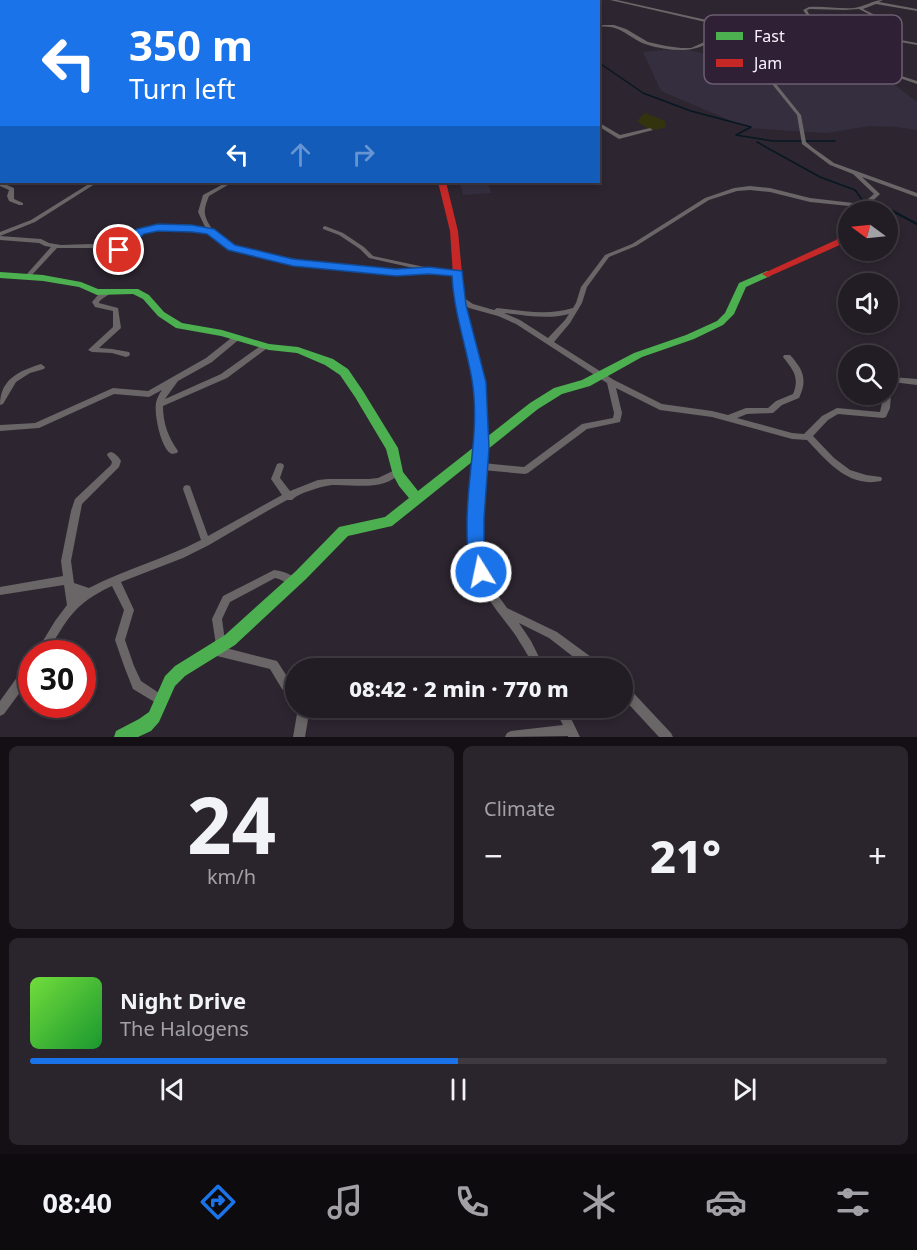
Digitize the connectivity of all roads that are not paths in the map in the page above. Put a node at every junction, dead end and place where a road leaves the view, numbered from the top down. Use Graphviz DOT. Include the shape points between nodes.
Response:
graph roads {
  1 [pos="612,0"];
  2 [pos="881,0"];
  3 [pos="876,3"];
  4 [pos="861,9"];
  5 [pos="917,10"];
  6 [pos="809,15"];
  7 [pos="871,15"];
  8 [pos="704,20"];
  9 [pos="600,26"];
  10 [pos="902,41"];
  11 [pos="704,43"];
  12 [pos="917,44"];
  13 [pos="902,77"];
  14 [pos="917,77"];
  15 [pos="908,79"];
  16 [pos="773,84"];
  17 [pos="917,84"];
  18 [pos="600,124"];
  19 [pos="650,130"];
  20 [pos="852,171"];
  21 [pos="93,183"];
  22 [pos="228,183"];
  23 [pos="442,183"];
  24 [pos="0,184"];
  25 [pos="917,195"];
  26 [pos="869,201"];
  27 [pos="838,202"];
  28 [pos="21,204"];
  29 [pos="325,228"];
  30 [pos="210,231"];
  31 [pos="0,236"];
  32 [pos="838,242"];
  33 [pos="56,246"];
  34 [pos="429,270"];
  35 [pos="458,273"];
  36 [pos="1,276"];
  37 [pos="28,276"];
  38 [pos="113,291"];
  39 [pos="459,298"];
  40 [pos="487,309"];
  41 [pos="573,310"];
  42 [pos="555,314"];
  43 [pos="563,326"];
  44 [pos="238,337"];
  45 [pos="549,342"];
  46 [pos="267,346"];
  47 [pos="126,354"];
  48 [pos="787,357"];
  49 [pos="41,368"];
  50 [pos="176,378"];
  51 [pos="607,378"];
  52 [pos="898,381"];
  53 [pos="917,382"];
  54 [pos="0,402"];
  55 [pos="160,404"];
  56 [pos="886,405"];
  57 [pos="729,418"];
  58 [pos="0,428"];
  59 [pos="808,436"];
  60 [pos="481,448"];
  61 [pos="174,451"];
  62 [pos="111,455"];
  63 [pos="280,466"];
  64 [pos="479,466"];
  65 [pos="397,472"];
  66 [pos="878,479"];
  67 [pos="188,489"];
  68 [pos="289,497"];
  69 [pos="417,498"];
  70 [pos="206,542"];
  71 [pos="115,581"];
  72 [pos="293,582"];
  73 [pos="69,583"];
  74 [pos="0,591"];
  75 [pos="91,593"];
  76 [pos="72,606"];
  77 [pos="502,610"];
  78 [pos="49,640"];
  79 [pos="220,648"];
  80 [pos="534,658"];
  81 [pos="583,658"];
  82 [pos="285,683"];
  83 [pos="18,686"];
  84 [pos="161,701"];
  85 [pos="633,701"];
  86 [pos="0,711"];
  87 [pos="302,718"];
  88 [pos="565,718"];
  89 [pos="573,734"];
  90 [pos="122,737"];
  91 [pos="299,737"];
  92 [pos="512,737"];
  93 [pos="667,737"];
  1 -- 8 [label="street"];
  2 -- 3 [label="street"];
  3 -- 4 [label="street"];
  3 -- 5 [label="street"];
  4 -- 6 [label="street" via="806,9"];
  4 -- 7 [label="street"];
  9 -- 11 [label="street" via="622,27 646,42 686,49"];
  10 -- 12 [label="street"];
  13 -- 15 [label="street"];
  14 -- 15 [label="street"];
  15 -- 17 [label="street"];
  16 -- 20 [label="street" via="800,115 805,140 824,160"];
  18 -- 19 [label="street" via="619,137"];
  20 -- 25 [label="street"];
  20 -- 26 [label="street" via="877,193"];
  21 -- 31 [label="street" via="33,221"];
  22 -- 30 [label="street" via="203,200 201,212"];
  23 -- 35 [label="main road" via="452,214"];
  24 -- 28 [label="street" via="12,189 11,200"];
  27 -- 41 [label="street" via="743,188 704,201 634,245 606,256 584,286"];
  29 -- 34 [label="street" via="341,234 371,257"];
  30 -- 33 [label="street" via="144,230 119,250"];
  30 -- 34 [label="street" via="232,248 293,262 396,272"];
  31 -- 33 [label="street"];
  32 -- 51 [label="main road" via="742,285 729,314 720,323 638,355"];
  33 -- 37 [label="street"];
  34 -- 35 [label="street"];
  35 -- 39 [label="main road"];
  36 -- 37 [label="main road"];
  37 -- 38 [label="main road"];
  38 -- 44 [label="main road" via="141,293 179,326"];
  38 -- 47 [label="street" via="95,302 116,310 117,328 92,350"];
  39 -- 40 [label="street" via="471,306"];
  39 -- 60 [label="main road" via="479,382"];
  40 -- 42 [label="street"];
  40 -- 45 [label="street" via="518,322"];
  41 -- 42 [label="street"];
  41 -- 43 [label="street"];
  42 -- 43 [label="street"];
  43 -- 45 [label="street"];
  44 -- 46 [label="main road"];
  44 -- 50 [label="street"];
  45 -- 51 [label="street"];
  46 -- 55 [label="street" via="224,375"];
  46 -- 65 [label="main road" via="302,351 344,372 392,448"];
  48 -- 57 [label="street" via="800,376 796,396 770,411 746,411"];
  49 -- 54 [label="street" via="13,380"];
  50 -- 55 [label="street"];
  50 -- 58 [label="street" via="149,394 113,391 36,426"];
  51 -- 57 [label="street" via="660,407"];
  51 -- 60 [label="main road" via="558,392"];
  51 -- 64 [label="street" via="617,420 585,426 525,471"];
  52 -- 53 [label="street"];
  55 -- 61 [label="street" via="165,436"];
  56 -- 59 [label="street" via="883,415 837,411"];
  57 -- 59 [label="street" via="792,436"];
  59 -- 66 [label="street" via="849,475"];
  60 -- 64 [label="street"];
  60 -- 69 [label="main road"];
  62 -- 73 [label="street" via="117,461 115,467 78,502 75,511 66,561"];
  63 -- 68 [label="street" via="275,479"];
  64 -- 77 [label="street" via="476,548 481,572"];
  65 -- 68 [label="street" via="378,483 319,484"];
  65 -- 69 [label="main road"];
  67 -- 70 [label="street"];
  68 -- 70 [label="street"];
  69 -- 72 [label="main road" via="388,522 344,531"];
  70 -- 71 [label="street"];
  71 -- 75 [label="street"];
  71 -- 84 [label="street" via="129,610 120,641 129,666 137,685"];
  72 -- 79 [label="main road"];
  72 -- 79 [label="street" via="274,574 226,599 217,619"];
  73 -- 74 [label="street"];
  73 -- 75 [label="street"];
  73 -- 76 [label="street"];
  75 -- 76 [label="street"];
  76 -- 78 [label="street"];
  77 -- 80 [label="street"];
  77 -- 81 [label="street" via="553,635"];
  79 -- 82 [label="street" via="221,652 273,665"];
  79 -- 84 [label="main road" via="180,671 170,681"];
  83 -- 86 [label="street"];
  84 -- 90 [label="main road" via="154,717"];
  85 -- 93 [label="street"];
  87 -- 91 [label="street"];
  88 -- 89 [label="street"];
  89 -- 92 [label="street"];
}
